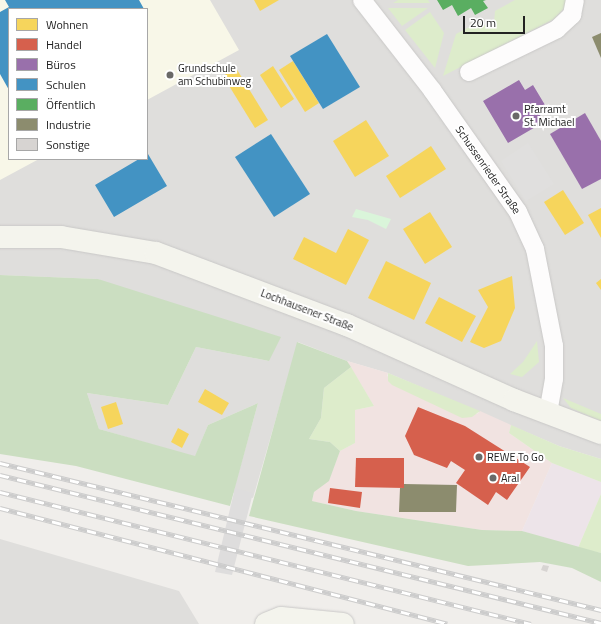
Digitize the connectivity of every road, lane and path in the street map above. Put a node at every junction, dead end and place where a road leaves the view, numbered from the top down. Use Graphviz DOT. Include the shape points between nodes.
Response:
graph roads {
  1 [pos="362,0"];
  2 [pos="575,0"];
  3 [pos="469,72"];
  4 [pos="0,237"];
  5 [pos="548,413"];
  6 [pos="601,433"];
  7 [pos="273,621"];
  8 [pos="343,624"];
  1 -- 5 [label="street, Schussenrieder Straße" via="432,90 518,212 535,249 554,346 554,379"];
  2 -- 3 [label="street" via="572,15 557,29"];
  4 -- 5 [label="main road, Lochhausener Straße" via="61,237 156,254 347,325"];
  5 -- 6 [label="main road, Lochhausener Straße"];
  7 -- 8 [label="main road"];
}
